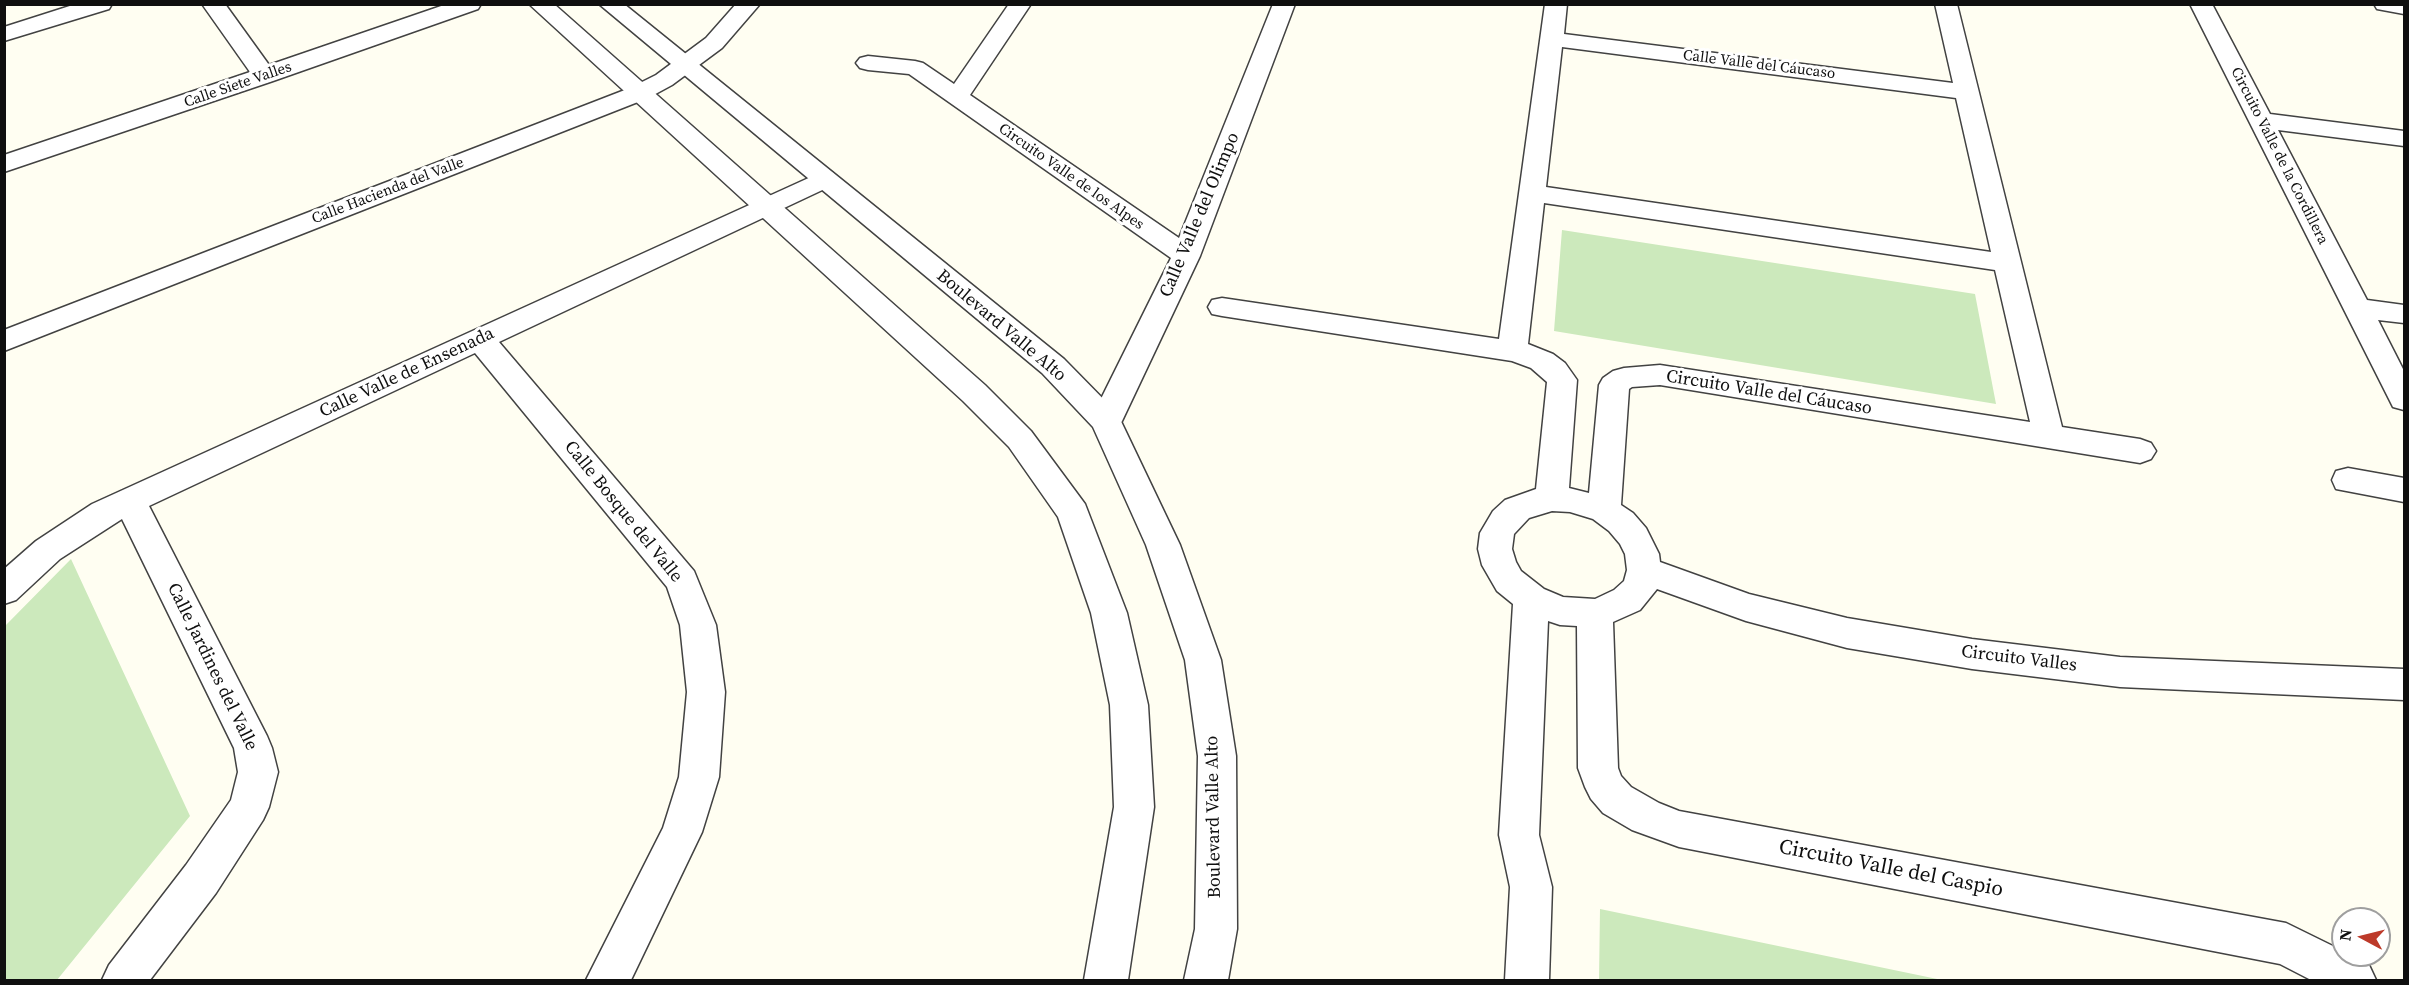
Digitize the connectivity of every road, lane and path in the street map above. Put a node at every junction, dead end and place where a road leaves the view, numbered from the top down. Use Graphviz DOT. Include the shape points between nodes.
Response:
graph roads {
  1 [pos="101,4"];
  2 [pos="213,4"];
  3 [pos="470,4"];
  4 [pos="540,4"];
  5 [pos="610,4"];
  6 [pos="749,4"];
  7 [pos="1020,4"];
  8 [pos="1284,4"];
  9 [pos="1556,4"];
  10 [pos="1946,4"];
  11 [pos="2201,4"];
  12 [pos="2385,4"];
  13 [pos="2404,7"];
  14 [pos="4,34"];
  15 [pos="1552,39"];
  16 [pos="868,63"];
  17 [pos="685,65"];
  18 [pos="265,76"];
  19 [pos="1967,92"];
  20 [pos="639,93"];
  21 [pos="956,98"];
  22 [pos="2260,120"];
  23 [pos="2404,138"];
  24 [pos="4,164"];
  25 [pos="824,179"];
  26 [pos="1531,193"];
  27 [pos="765,206"];
  28 [pos="1186,256"];
  29 [pos="2007,264"];
  30 [pos="1222,307"];
  31 [pos="2357,308"];
  32 [pos="2404,314"];
  33 [pos="480,339"];
  34 [pos="4,341"];
  35 [pos="1512,351"];
  36 [pos="2404,399"];
  37 [pos="1106,421"];
  38 [pos="2049,437"];
  39 [pos="2140,451"];
  40 [pos="2348,480"];
  41 [pos="2404,490"];
  42 [pos="1552,499"];
  43 [pos="130,501"];
  44 [pos="1604,510"];
  45 [pos="1644,570"];
  46 [pos="4,590"];
  47 [pos="1531,599"];
  48 [pos="1595,613"];
  49 [pos="2404,684"];
  50 [pos="124,981"];
  51 [pos="608,981"];
  52 [pos="1106,981"];
  53 [pos="1206,981"];
  54 [pos="1527,981"];
  55 [pos="2354,981"];
  1 -- 14 [label="street"];
  2 -- 18 [label="street"];
  3 -- 18 [label="street, Calle Siete Valles"];
  4 -- 20 [label="street"];
  5 -- 17 [label="street, Boulevard Valle Alto"];
  6 -- 17 [label="street, Calle Hacienda del Valle" via="714,42"];
  7 -- 21 [label="street"];
  8 -- 28 [label="street, Calle Valle del Olimpo"];
  9 -- 15 [label="street"];
  10 -- 19 [label="street"];
  11 -- 22 [label="street, Circuito Valle de la Cordillera"];
  12 -- 13 [label="street"];
  15 -- 19 [label="street, Calle Valle del Cáucaso"];
  15 -- 26 [label="street"];
  16 -- 21 [label="street, Circuito Valle de los Alpes" via="915,68"];
  17 -- 20 [label="street, Calle Hacienda del Valle"];
  17 -- 25 [label="street, Boulevard Valle Alto"];
  18 -- 24 [label="street, Calle Siete Valles"];
  19 -- 29 [label="street"];
  20 -- 27 [label="street"];
  20 -- 34 [label="street, Calle Hacienda del Valle"];
  21 -- 28 [label="street, Circuito Valle de los Alpes"];
  22 -- 23 [label="street"];
  22 -- 31 [label="street, Circuito Valle de la Cordillera"];
  25 -- 27 [label="street, Calle Valle de Ensenada"];
  25 -- 37 [label="street, Boulevard Valle Alto" via="1053,366"];
  26 -- 29 [label="street"];
  26 -- 35 [label="street"];
  27 -- 33 [label="street, Calle Valle de Ensenada"];
  27 -- 52 [label="street" via="974,393 1020,439 1072,513 1109,613 1129,705 1134,807"];
  28 -- 37 [label="street, Calle Valle del Olimpo"];
  29 -- 38 [label="street"];
  30 -- 35 [label="street"];
  31 -- 32 [label="street"];
  31 -- 36 [label="street, Circuito Valle de la Cordillera"];
  33 -- 43 [label="street, Calle Valle de Ensenada"];
  33 -- 51 [label="street, Calle Bosque del Valle" via="682,581 698,625 706,692 699,777 682,832"];
  35 -- 42 [label="street" via="1542,361 1562,380"];
  37 -- 53 [label="street, Boulevard Valle Alto" via="1163,545 1203,660 1217,756 1216,929"];
  38 -- 39 [label="street, Circuito Valle del Cáucaso"];
  38 -- 44 [label="street, Circuito Valle del Cáucaso" via="1660,375 1624,378 1614,385"];
  40 -- 41 [label="street"];
  42 -- 44 [label="street"];
  42 -- 47 [label="street" via="1517,509 1497,533 1499,565 1509,581"];
  43 -- 46 [label="street, Calle Valle de Ensenada" via="104,513 48,550"];
  43 -- 50 [label="street, Calle Jardines del Valle" via="253,748 258,772 249,807 201,879"];
  44 -- 45 [label="street" via="1634,537"];
  45 -- 48 [label="street" via="1640,587 1628,600"];
  45 -- 49 [label="street, Circuito Valles" via="1746,607 1846,633 1972,654 2120,672"];
  47 -- 48 [label="street" via="1560,611"];
  47 -- 54 [label="street" via="1519,835 1531,887"];
  48 -- 55 [label="street, Circuito Valle del Caspio" via="1598,768 1605,787 1617,800 1646,817 1678,829 2286,944"];
}
